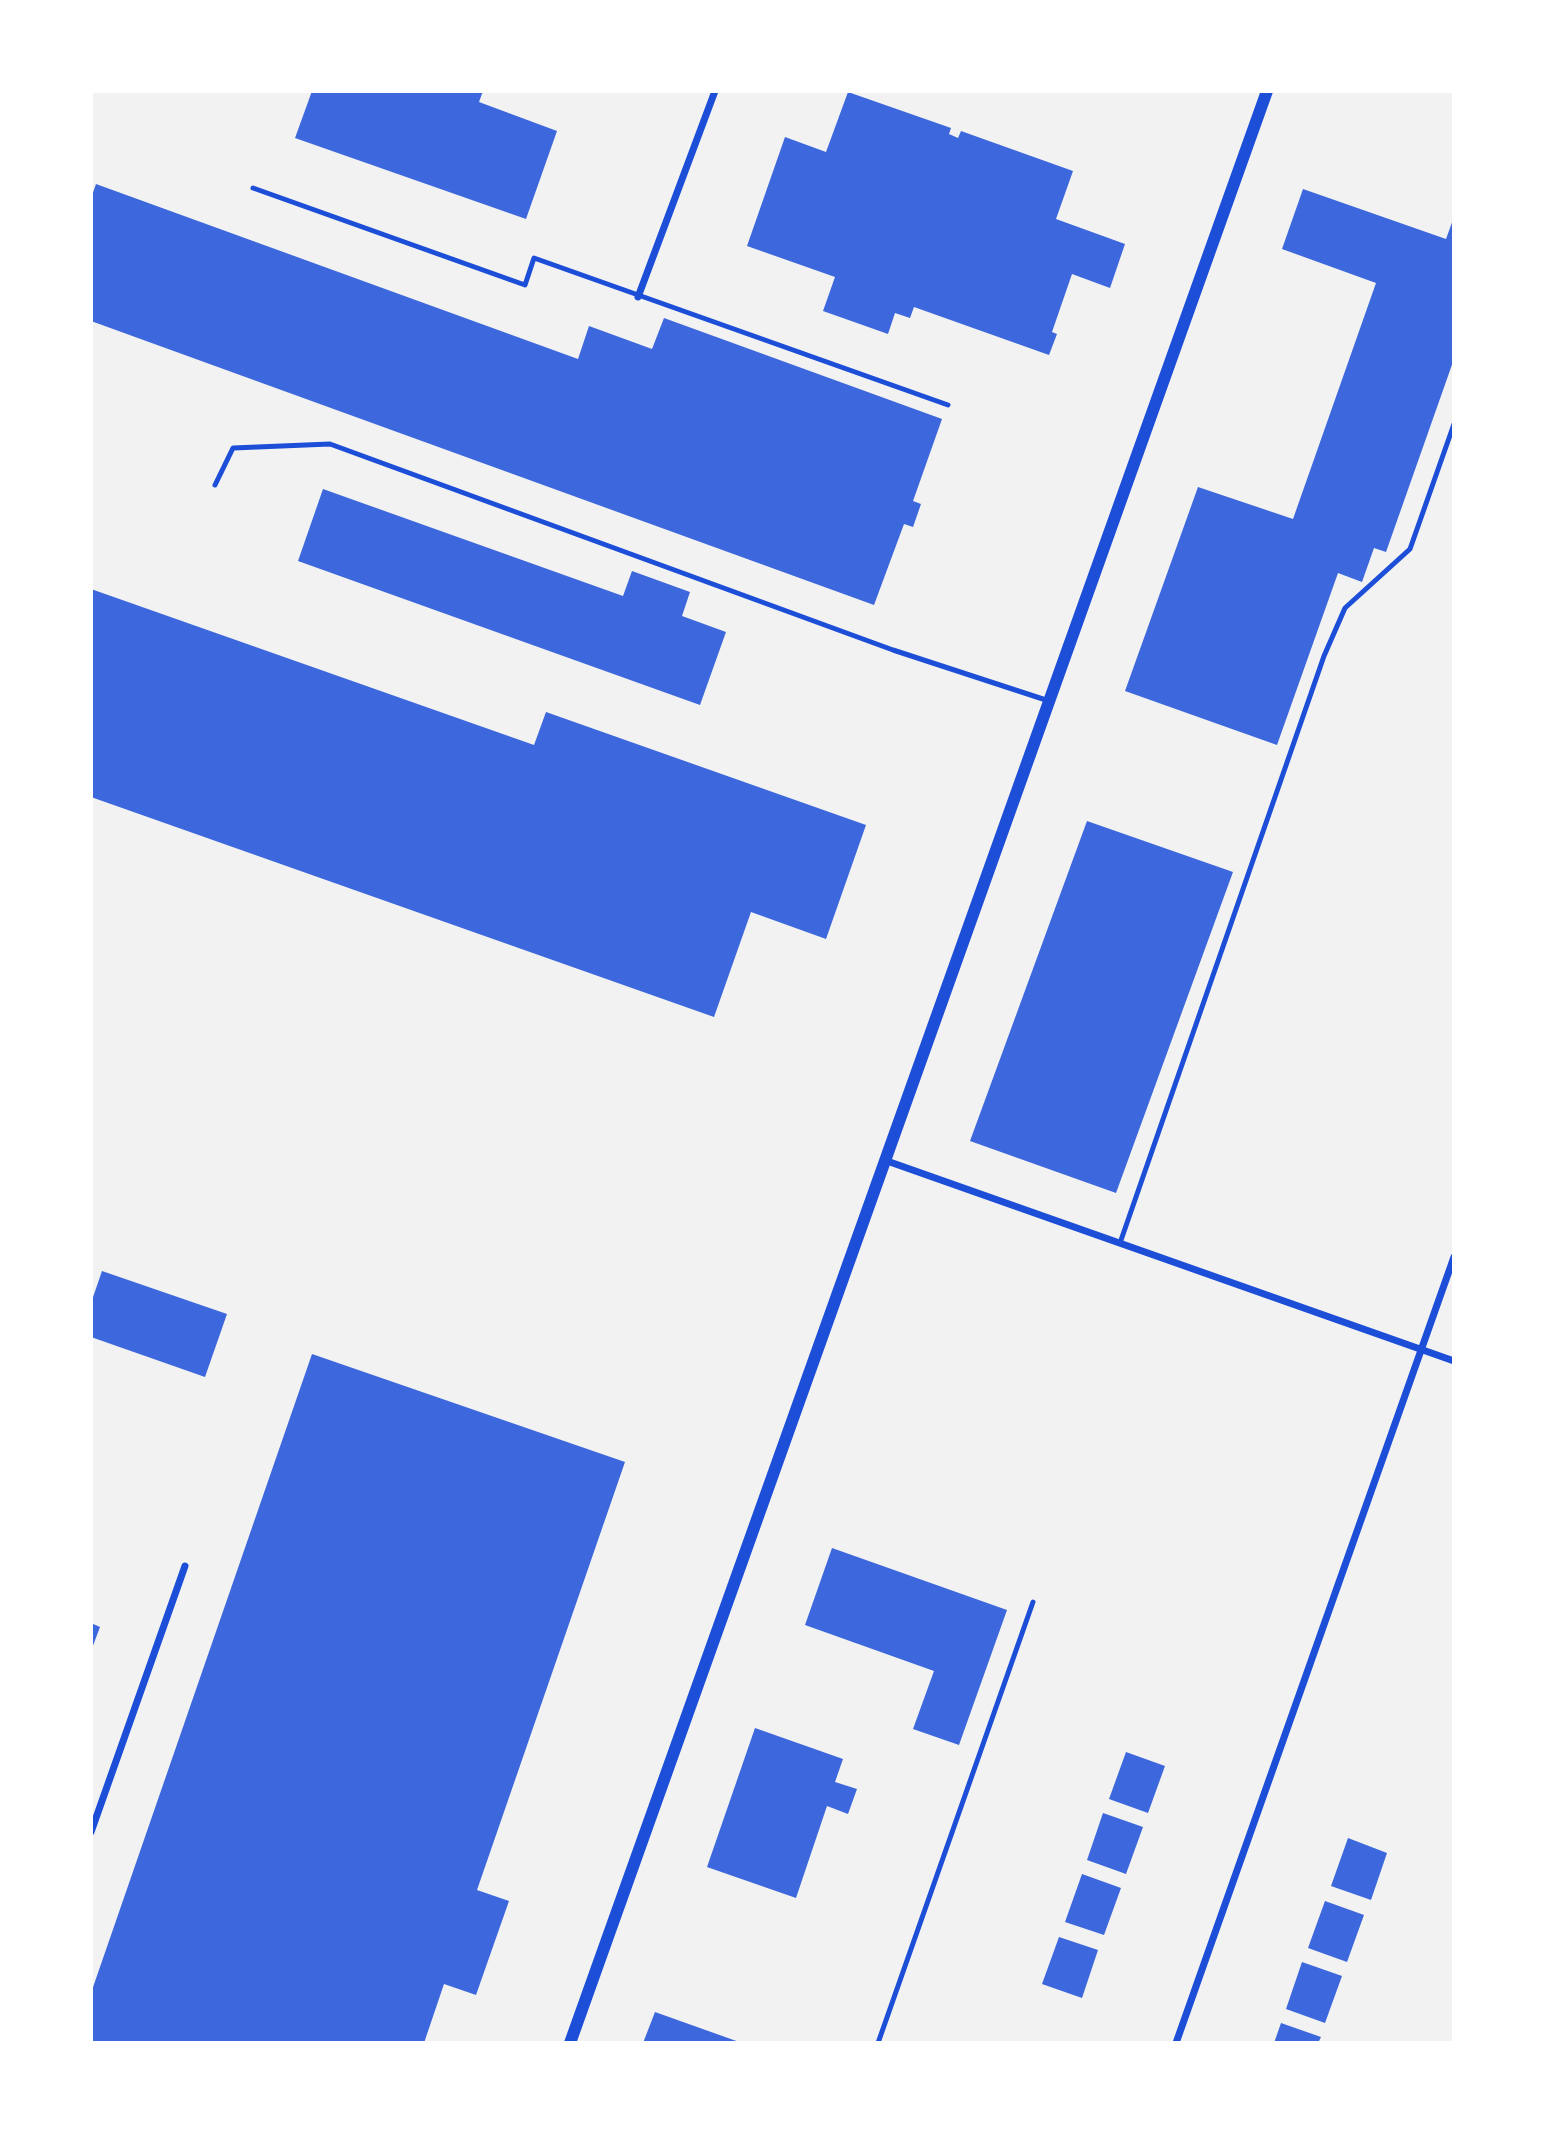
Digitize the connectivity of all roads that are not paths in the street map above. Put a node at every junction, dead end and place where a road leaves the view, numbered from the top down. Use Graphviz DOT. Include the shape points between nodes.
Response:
graph roads {
  1 [pos="715,91"];
  2 [pos="1268,91"];
  3 [pos="253,188"];
  4 [pos="638,297"];
  5 [pos="948,405"];
  6 [pos="1454,424"];
  7 [pos="215,485"];
  8 [pos="1049,701"];
  9 [pos="887,1161"];
  10 [pos="1120,1244"];
  11 [pos="1454,1257"];
  12 [pos="1422,1350"];
  13 [pos="1454,1361"];
  14 [pos="185,1566"];
  15 [pos="1033,1602"];
  16 [pos="91,1832"];
  17 [pos="570,2043"];
  18 [pos="878,2043"];
  19 [pos="1177,2043"];
  1 -- 4 [label="street"];
  2 -- 8 [label="street"];
  3 -- 4 [label="lane" via="525,285 534,258"];
  4 -- 5 [label="lane"];
  6 -- 10 [label="lane" via="1410,549 1345,608 1324,656"];
  7 -- 8 [label="lane" via="233,448 330,444 893,650"];
  8 -- 9 [label="street"];
  9 -- 10 [label="street"];
  9 -- 17 [label="street"];
  10 -- 12 [label="street"];
  11 -- 12 [label="street"];
  12 -- 13 [label="street"];
  12 -- 19 [label="street"];
  14 -- 16 [label="street"];
  15 -- 18 [label="lane"];
}
